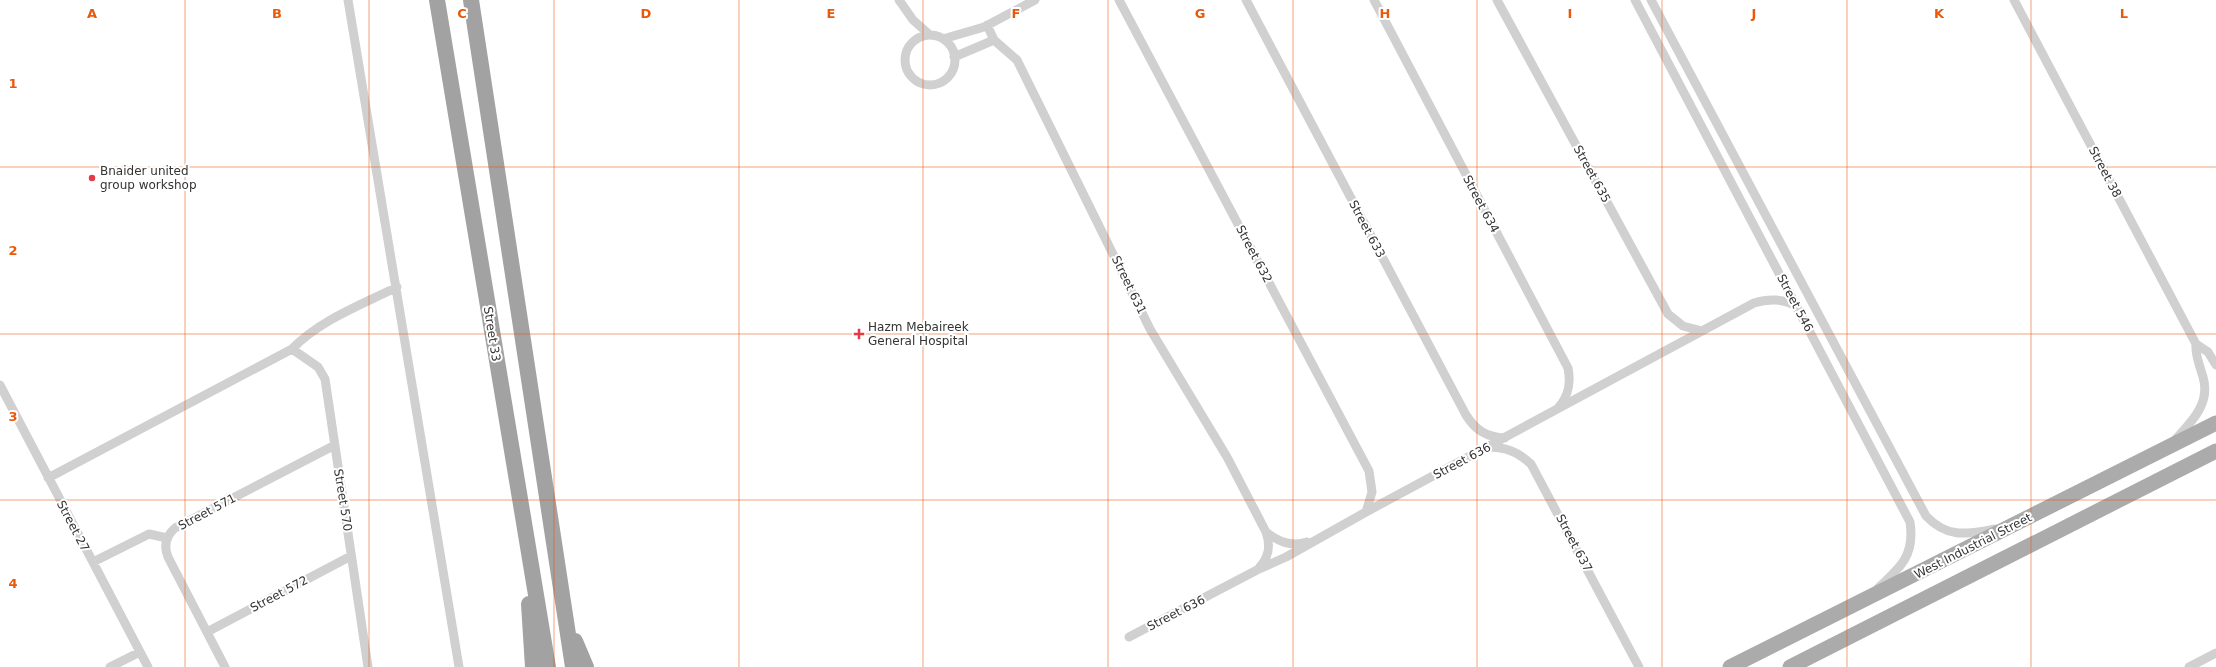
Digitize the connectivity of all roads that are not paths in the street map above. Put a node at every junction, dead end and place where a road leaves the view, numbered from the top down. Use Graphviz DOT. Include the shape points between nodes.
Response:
graph roads {
  1 [pos="348,0"];
  2 [pos="437,0"];
  3 [pos="471,0"];
  4 [pos="899,0"];
  5 [pos="1035,0"];
  6 [pos="1119,0"];
  7 [pos="1246,0"];
  8 [pos="1374,0"];
  9 [pos="1498,0"];
  10 [pos="1635,0"];
  11 [pos="1651,0"];
  12 [pos="2014,0"];
  13 [pos="987,25"];
  14 [pos="930,35"];
  15 [pos="943,38"];
  16 [pos="994,40"];
  17 [pos="954,57"];
  18 [pos="397,287"];
  19 [pos="1797,306"];
  20 [pos="1702,331"];
  21 [pos="2196,344"];
  22 [pos="292,349"];
  23 [pos="2216,365"];
  24 [pos="0,385"];
  25 [pos="1557,410"];
  26 [pos="2216,423"];
  27 [pos="1505,438"];
  28 [pos="335,445"];
  29 [pos="2169,446"];
  30 [pos="1487,448"];
  31 [pos="2216,451"];
  32 [pos="48,478"];
  33 [pos="1366,512"];
  34 [pos="2012,526"];
  35 [pos="1266,532"];
  36 [pos="167,538"];
  37 [pos="1312,541"];
  38 [pos="351,556"];
  39 [pos="93,562"];
  40 [pos="531,565"];
  41 [pos="1257,570"];
  42 [pos="1865,600"];
  43 [pos="564,619"];
  44 [pos="207,632"];
  45 [pos="1129,637"];
  46 [pos="140,652"];
  47 [pos="2216,653"];
  48 [pos="110,667"];
  49 [pos="148,667"];
  50 [pos="225,667"];
  51 [pos="368,667"];
  52 [pos="459,667"];
  53 [pos="533,667"];
  54 [pos="548,667"];
  55 [pos="573,667"];
  56 [pos="586,667"];
  57 [pos="1639,667"];
  58 [pos="1730,667"];
  59 [pos="1790,667"];
  60 [pos="2189,667"];
  1 -- 18 [label="street"];
  2 -- 40 [label="highway, Street 33"];
  3 -- 43 [label="highway"];
  4 -- 14 [label="street" via="913,20"];
  5 -- 13 [label="street"];
  6 -- 33 [label="street, Street 632" via="1369,471 1372,492"];
  7 -- 27 [label="street, Street 633" via="1466,415 1478,430 1486,435"];
  8 -- 25 [label="street, Street 634" via="1568,368 1567,395"];
  9 -- 20 [label="street, Street 635" via="1668,314 1683,326"];
  10 -- 19 [label="street, Street 546"];
  11 -- 34 [label="street, Street 546" via="1926,516 1935,525 1958,534"];
  12 -- 21 [label="street, Street 38"];
  13 -- 15 [label="street"];
  13 -- 16 [label="street"];
  14 -- 15 [label="street"];
  14 -- 17 [label="street" via="916,39 907,50 906,65 912,77 925,84 939,83 950,74"];
  15 -- 17 [label="street" via="949,44"];
  16 -- 17 [label="street"];
  16 -- 35 [label="street, Street 631" via="1017,60 1150,329 1227,457"];
  18 -- 22 [label="street" via="320,326 303,337"];
  18 -- 52 [label="street"];
  19 -- 20 [label="street, Street 636" via="1780,300 1763,300"];
  19 -- 42 [label="street, Street 546" via="1910,522 1911,547 1906,558"];
  20 -- 25 [label="street, Street 636"];
  21 -- 23 [label="street, Street 38" via="2208,352"];
  21 -- 29 [label="street, Street 38" via="2196,358 2204,379 2203,403 2198,414"];
  22 -- 28 [label="street, Street 570" via="318,367 325,379"];
  22 -- 32 [label="street"];
  24 -- 32 [label="street, Street 27"];
  25 -- 27 [label="street, Street 636"];
  26 -- 29 [label="main road, West Industrial Street"];
  27 -- 30 [label="street, Street 636"];
  28 -- 36 [label="street, Street 571" via="175,528"];
  28 -- 38 [label="street, Street 570"];
  29 -- 34 [label="main road, West Industrial Street"];
  30 -- 33 [label="street, Street 636"];
  30 -- 57 [label="street, Street 637" via="1511,450 1522,455 1531,464"];
  31 -- 59 [label="main road, West Industrial Street"];
  32 -- 39 [label="street, Street 27"];
  33 -- 37 [label="street, Street 636"];
  34 -- 42 [label="main road, West Industrial Street"];
  35 -- 37 [label="street" via="1288,544"];
  35 -- 41 [label="street, Street 631" via="1269,552"];
  36 -- 39 [label="street" via="149,534"];
  36 -- 44 [label="street, Street 571" via="165,544 168,557"];
  37 -- 41 [label="street, Street 636" via="1286,558"];
  38 -- 44 [label="street, Street 572"];
  38 -- 51 [label="street, Street 570"];
  39 -- 46 [label="street, Street 27"];
  40 -- 53 [label="highway" via="529,615"];
  40 -- 54 [label="highway, Street 33"];
  41 -- 45 [label="street, Street 636"];
  42 -- 58 [label="main road, West Industrial Street"];
  43 -- 55 [label="highway"];
  43 -- 56 [label="highway"];
  44 -- 50 [label="street, Street 571"];
  46 -- 48 [label="street"];
  46 -- 49 [label="street, Street 27"];
  47 -- 60 [label="street"];
}
